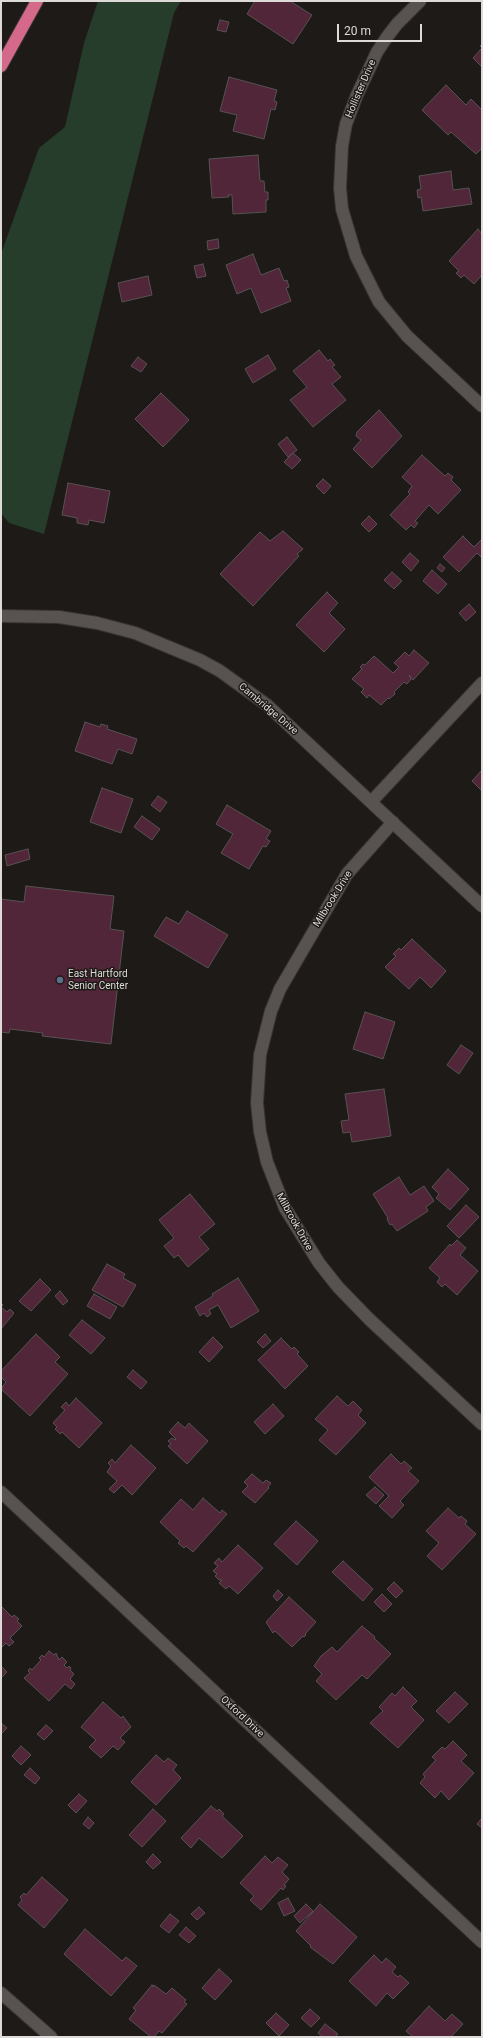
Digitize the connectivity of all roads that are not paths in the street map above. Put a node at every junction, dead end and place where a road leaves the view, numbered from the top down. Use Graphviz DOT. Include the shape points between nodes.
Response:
graph roads {
  1 [pos="36,1"];
  2 [pos="420,1"];
  3 [pos="1,66"];
  4 [pos="482,406"];
  5 [pos="1,616"];
  6 [pos="482,683"];
  7 [pos="371,802"];
  8 [pos="393,822"];
  9 [pos="482,906"];
  10 [pos="482,1424"];
  11 [pos="1,1492"];
  12 [pos="482,1942"];
  13 [pos="1,1993"];
  14 [pos="51,2037"];
  1 -- 3 [label="highway"];
  2 -- 4 [label="street, Hollister Drive" via="397,24 377,52 346,124 340,188 342,208 356,256 379,302 407,336"];
  5 -- 7 [label="street, Cambridge Drive" via="59,617 97,623 135,634 200,660 226,675 261,701"];
  6 -- 7 [label="street"];
  7 -- 8 [label="street, Cambridge Drive"];
  8 -- 9 [label="street, Cambridge Drive"];
  8 -- 10 [label="street, Milbrook Drive" via="347,874 280,988 271,1011 260,1055 257,1088 260,1132 267,1162 285,1208 319,1263 353,1303"];
  11 -- 12 [label="street, Oxford Drive"];
  13 -- 14 [label="street"];
}
